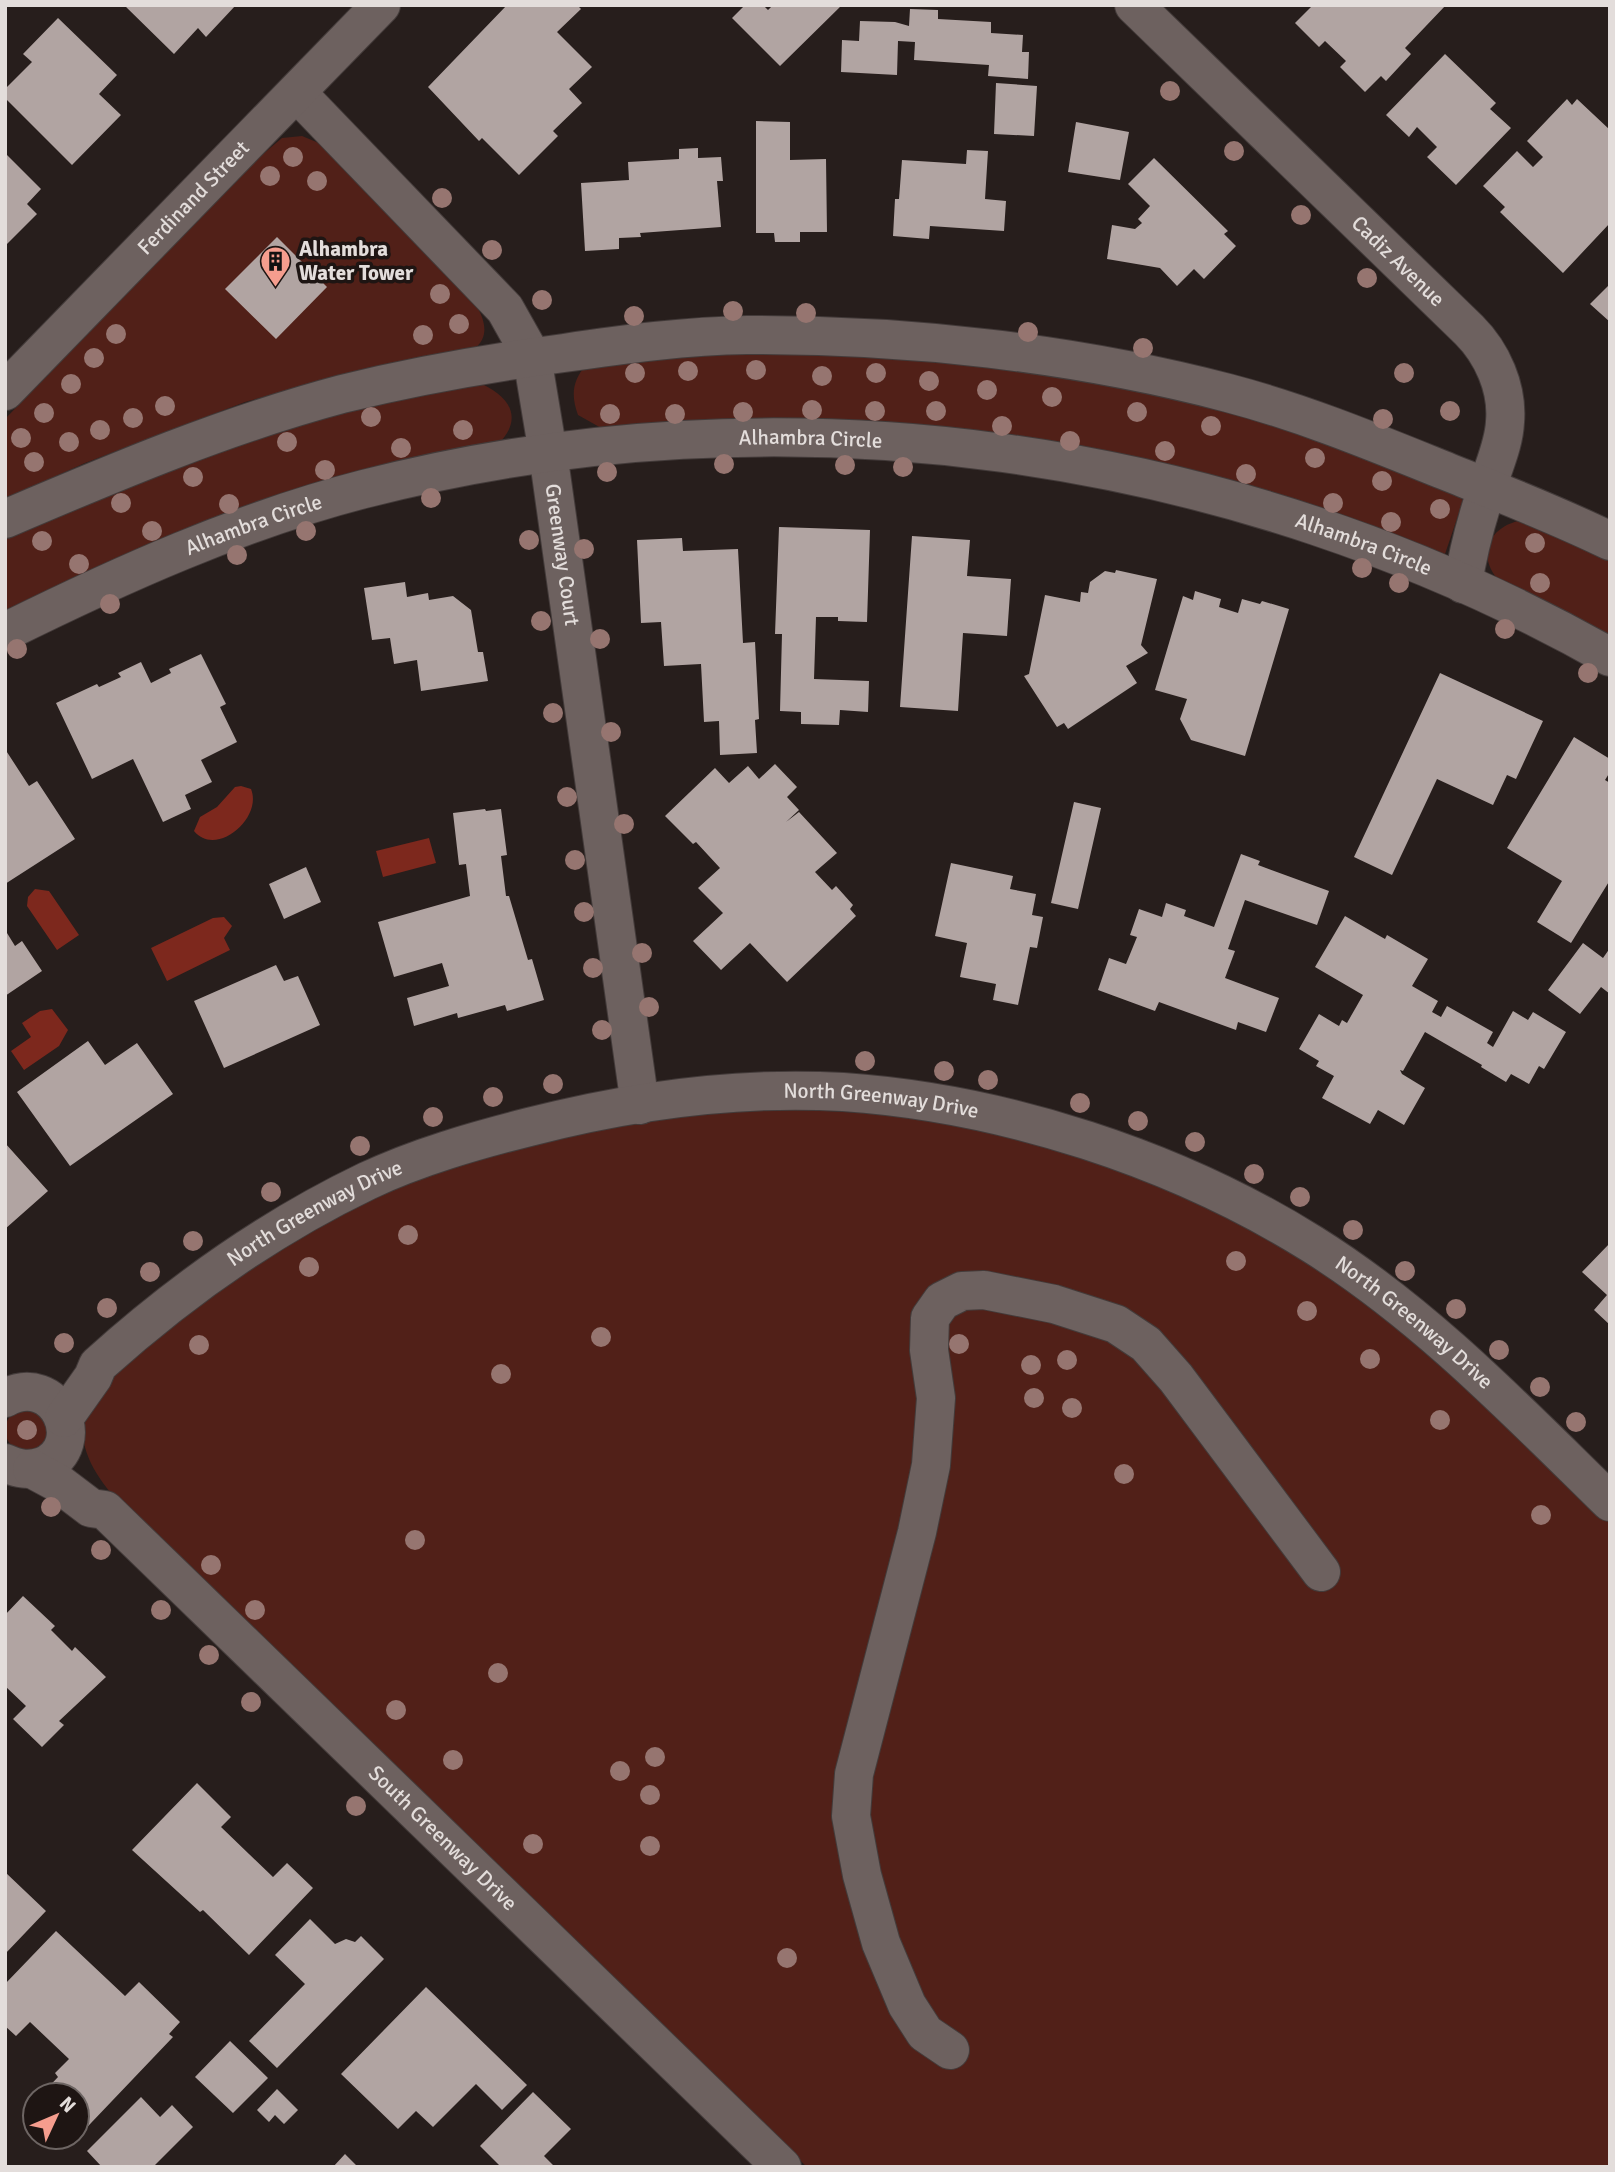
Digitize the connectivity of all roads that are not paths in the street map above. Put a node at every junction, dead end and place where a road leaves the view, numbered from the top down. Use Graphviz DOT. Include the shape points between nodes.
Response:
graph roads {
  1 [pos="381,5"];
  2 [pos="1133,5"];
  3 [pos="297,93"];
  4 [pos="532,357"];
  5 [pos="5,391"];
  6 [pos="548,453"];
  7 [pos="1487,487"];
  8 [pos="5,519"];
  9 [pos="1610,541"];
  10 [pos="1463,584"];
  11 [pos="5,632"];
  12 [pos="1610,657"];
  13 [pos="640,1105"];
  14 [pos="99,1364"];
  15 [pos="15,1394"];
  16 [pos="64,1426"];
  17 [pos="15,1469"];
  18 [pos="1610,1502"];
  19 [pos="105,1510"];
  20 [pos="1321,1572"];
  21 [pos="950,2050"];
  22 [pos="782,2167"];
  1 -- 3 [label="street, Ferdinand Street"];
  2 -- 7 [label="street, Cadiz Avenue" via="1484,347 1505,410 1502,442"];
  3 -- 4 [label="street, Greenway Court" via="505,309"];
  3 -- 5 [label="street, Ferdinand Street"];
  4 -- 6 [label="street, Greenway Court"];
  4 -- 7 [label="street" via="758,335 986,349 1096,364 1268,405"];
  4 -- 8 [label="street" via="431,374 294,408 149,459"];
  6 -- 10 [label="street, Alhambra Circle" via="708,439 782,438 984,449 1222,497 1371,545"];
  6 -- 11 [label="street, Alhambra Circle" via="466,465 302,507 143,567"];
  6 -- 13 [label="street, Greenway Court"];
  7 -- 9 [label="street"];
  7 -- 10 [label="street, Cadiz Avenue"];
  10 -- 12 [label="street, Alhambra Circle"];
  13 -- 14 [label="street, North Greenway Drive" via="485,1138 369,1180 236,1256"];
  13 -- 18 [label="street, North Greenway Drive" via="776,1092 880,1096 992,1114 1154,1165 1273,1221 1362,1278 1459,1356"];
  14 -- 15 [label="street, North Greenway Drive" via="83,1366 54,1385"];
  14 -- 16 [label="street, North Greenway Drive" via="70,1405"];
  15 -- 16 [label="street, South Greenway Drive" via="53,1402"];
  16 -- 17 [label="street, North Greenway Drive" via="59,1452 51,1461"];
  16 -- 19 [label="street, South Greenway Drive" via="103,1496"];
  17 -- 19 [label="street, South Greenway Drive" via="58,1483 91,1508"];
  19 -- 22 [label="street, South Greenway Drive"];
  20 -- 21 [label="street" via="1146,1344 1116,1324 1042,1302 984,1290 962,1291 942,1301 930,1318 936,1398 930,1465 918,1532 854,1774 851,1816 881,1944 907,2005 925,2033"];
}
